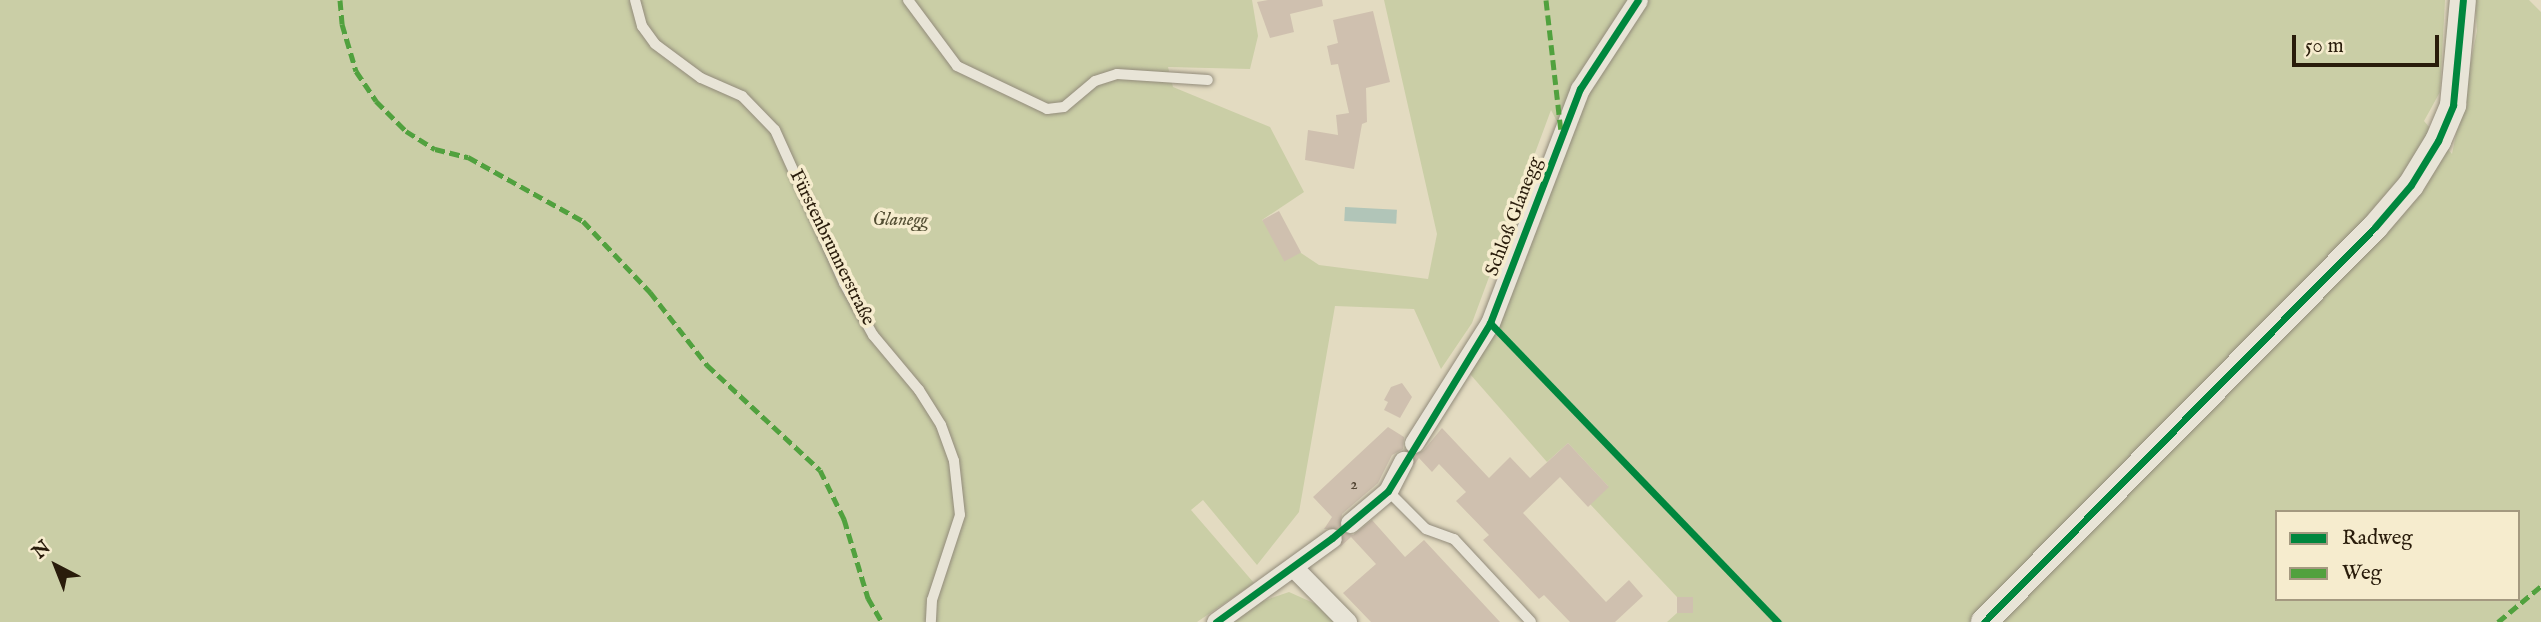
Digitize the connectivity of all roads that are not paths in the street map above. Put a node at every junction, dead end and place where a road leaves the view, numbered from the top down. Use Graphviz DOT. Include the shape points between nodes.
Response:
graph roads {
  1 [pos="635,0"];
  2 [pos="908,0"];
  3 [pos="1638,0"];
  4 [pos="2463,0"];
  5 [pos="1208,80"];
  6 [pos="1414,443"];
  7 [pos="1403,461"];
  8 [pos="1388,491"];
  9 [pos="1350,523"];
  10 [pos="1332,538"];
  11 [pos="1294,568"];
  12 [pos="930,622"];
  13 [pos="1216,622"];
  14 [pos="1347,622"];
  15 [pos="1531,622"];
  16 [pos="1984,622"];
  1 -- 12 [label="lane, Fürstenbrunnerstraße" via="642,26 655,44 701,78 742,96 775,130 844,283 873,335 919,390 941,425 954,461 960,515 932,600"];
  2 -- 5 [label="lane" via="957,66 1047,109 1064,107 1095,81 1117,74"];
  3 -- 6 [label="street, Schloß Glanegg" via="1580,89 1490,323"];
  4 -- 16 [label="street" via="2453,105 2411,185 2375,228"];
  7 -- 8 [label="street"];
  8 -- 9 [label="street"];
  8 -- 15 [label="lane" via="1426,529 1454,539"];
  10 -- 11 [label="street"];
  11 -- 13 [label="street"];
  11 -- 14 [label="street"];
}
